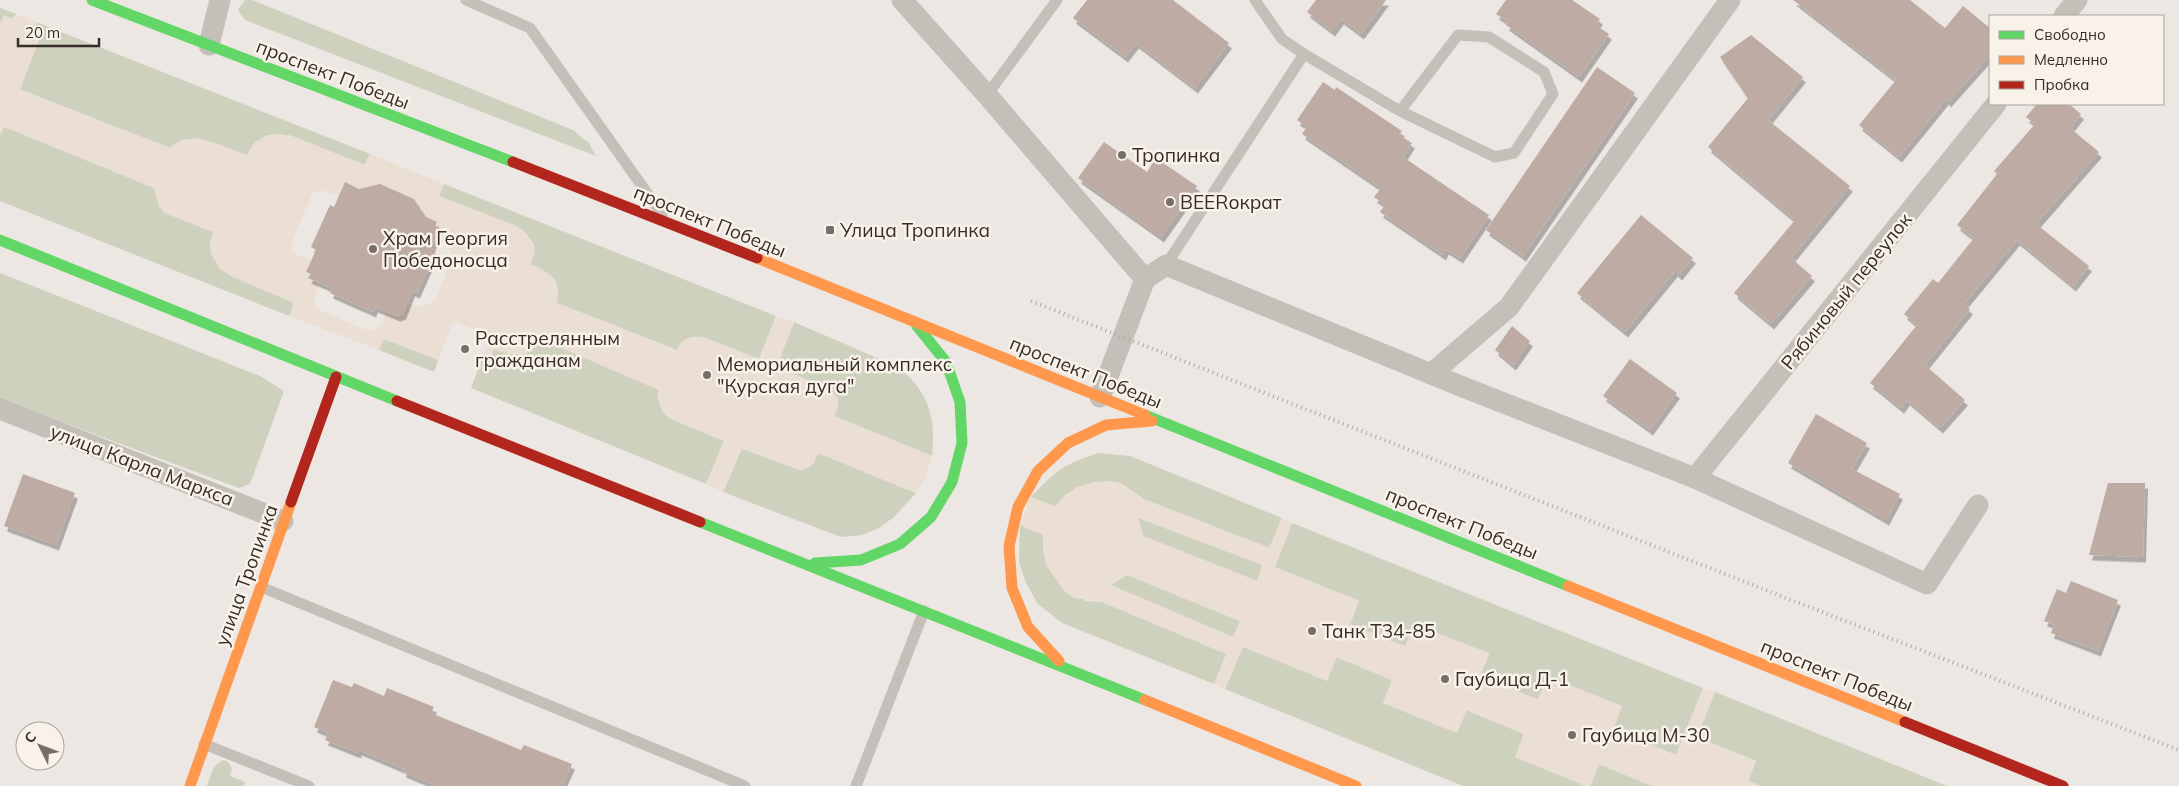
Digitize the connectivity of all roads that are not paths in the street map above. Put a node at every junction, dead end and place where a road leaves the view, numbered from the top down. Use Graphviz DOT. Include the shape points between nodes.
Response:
graph roads {
  1 [pos="92,0"];
  2 [pos="220,0"];
  3 [pos="466,0"];
  4 [pos="902,0"];
  5 [pos="1057,0"];
  6 [pos="1255,0"];
  7 [pos="1730,0"];
  8 [pos="2077,0"];
  9 [pos="102,2"];
  10 [pos="2065,15"];
  11 [pos="210,45"];
  12 [pos="1304,54"];
  13 [pos="987,95"];
  14 [pos="1995,105"];
  15 [pos="1400,112"];
  16 [pos="668,222"];
  17 [pos="0,240"];
  18 [pos="1166,264"];
  19 [pos="1145,279"];
  20 [pos="910,320"];
  21 [pos="1431,374"];
  22 [pos="336,377"];
  23 [pos="1100,397"];
  24 [pos="0,409"];
  25 [pos="1163,422"];
  26 [pos="1695,478"];
  27 [pos="1978,505"];
  28 [pos="283,521"];
  29 [pos="801,561"];
  30 [pos="260,587"];
  31 [pos="924,611"];
  32 [pos="1070,669"];
  33 [pos="204,744"];
  34 [pos="190,786"];
  35 [pos="309,786"];
  36 [pos="744,786"];
  37 [pos="856,786"];
  38 [pos="1356,786"];
  39 [pos="2063,786"];
  1 -- 9 [label="main road, проспект Победы"];
  2 -- 11 [label="street"];
  3 -- 16 [label="lane" via="530,28"];
  4 -- 13 [label="street"];
  5 -- 13 [label="lane"];
  6 -- 12 [label="lane" via="1282,38"];
  7 -- 21 [label="street" via="1509,307"];
  8 -- 10 [label="street"];
  9 -- 11 [label="main road, проспект Победы"];
  11 -- 16 [label="main road, проспект Победы"];
  12 -- 15 [label="lane"];
  12 -- 18 [label="lane"];
  13 -- 19 [label="street"];
  14 -- 26 [label="street, Рябиновый переулок"];
  15 -- 15 [label="lane" via="1458,35 1489,37 1544,72 1553,94 1514,153 1494,157"];
  16 -- 20 [label="main road, проспект Победы"];
  17 -- 22 [label="main road"];
  18 -- 19 [label="street"];
  18 -- 21 [label="street"];
  19 -- 23 [label="street"];
  20 -- 23 [label="main road, проспект Победы"];
  20 -- 29 [label="main road" via="940,352 959,394 963,439 951,484 926,522 888,550 842,563"];
  21 -- 26 [label="street"];
  22 -- 28 [label="main road, улица Тропинка"];
  22 -- 29 [label="main road"];
  23 -- 25 [label="main road, проспект Победы"];
  24 -- 28 [label="street, улица Карла Маркса"];
  25 -- 32 [label="main road" via="1121,422 1077,437 1042,466 1017,506 1010,528 1008,551 1014,596 1035,637"];
  25 -- 39 [label="main road, проспект Победы"];
  26 -- 27 [label="street" via="1927,584"];
  28 -- 30 [label="main road, улица Тропинка"];
  29 -- 31 [label="main road"];
  30 -- 33 [label="main road, улица Тропинка"];
  30 -- 36 [label="lane"];
  31 -- 32 [label="main road"];
  31 -- 37 [label="lane"];
  32 -- 38 [label="main road" via="1314,773"];
  33 -- 34 [label="main road, улица Тропинка"];
  33 -- 35 [label="lane"];
}
